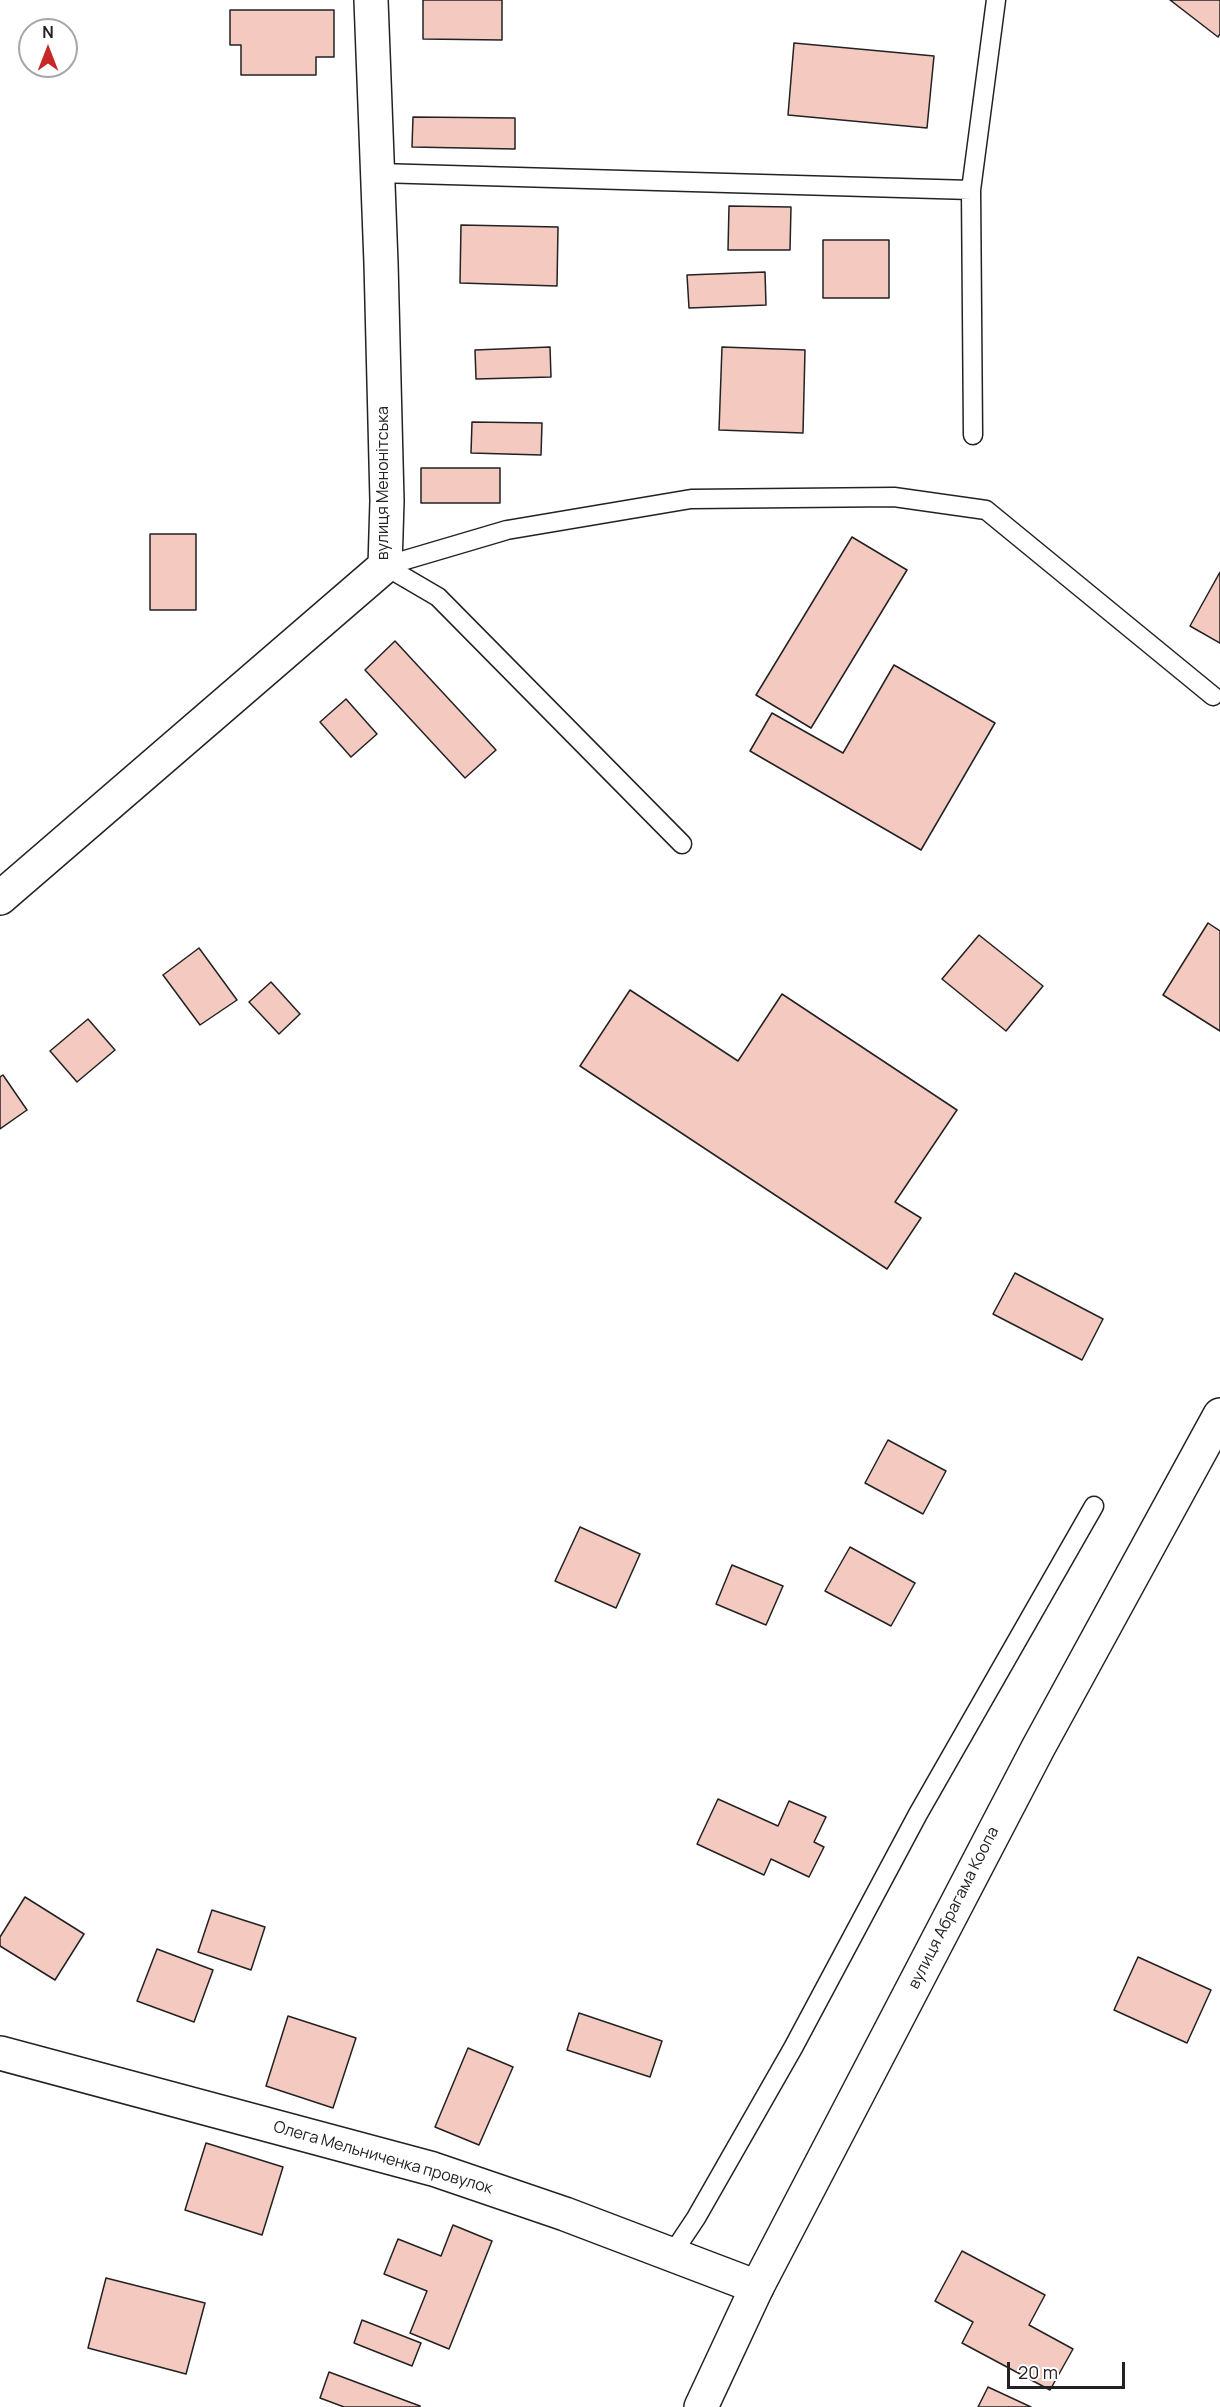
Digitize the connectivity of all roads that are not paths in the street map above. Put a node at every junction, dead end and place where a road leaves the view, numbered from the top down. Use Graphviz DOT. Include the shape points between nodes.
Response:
graph roads {
  1 [pos="371,0"];
  2 [pos="996,0"];
  3 [pos="378,172"];
  4 [pos="971,190"];
  5 [pos="973,435"];
  6 [pos="385,566"];
  7 [pos="1213,696"];
  8 [pos="682,844"];
  9 [pos="0,898"];
  10 [pos="1220,1415"];
  11 [pos="1094,1506"];
  12 [pos="0,2053"];
  13 [pos="672,2254"];
  14 [pos="757,2287"];
  15 [pos="701,2407"];
  1 -- 3 [label="street, вулиця Менонітська"];
  2 -- 4 [label="lane"];
  3 -- 4 [label="lane"];
  3 -- 6 [label="street, вулиця Менонітська" via="387,501"];
  4 -- 5 [label="lane"];
  6 -- 7 [label="lane" via="507,530 691,499 894,497 986,510"];
  6 -- 8 [label="lane" via="438,597"];
  6 -- 9 [label="street, вулиця Менонітська"];
  10 -- 14 [label="street, вулиця Абрагама Коопа" via="1038,1748"];
  11 -- 13 [label="lane" via="918,1814 793,2048"];
  12 -- 13 [label="street, Олега Мельниченка провулок" via="433,2169"];
  13 -- 14 [label="street, Олега Мельниченка провулок"];
  14 -- 15 [label="street, вулиця Абрагама Коопа"];
}
